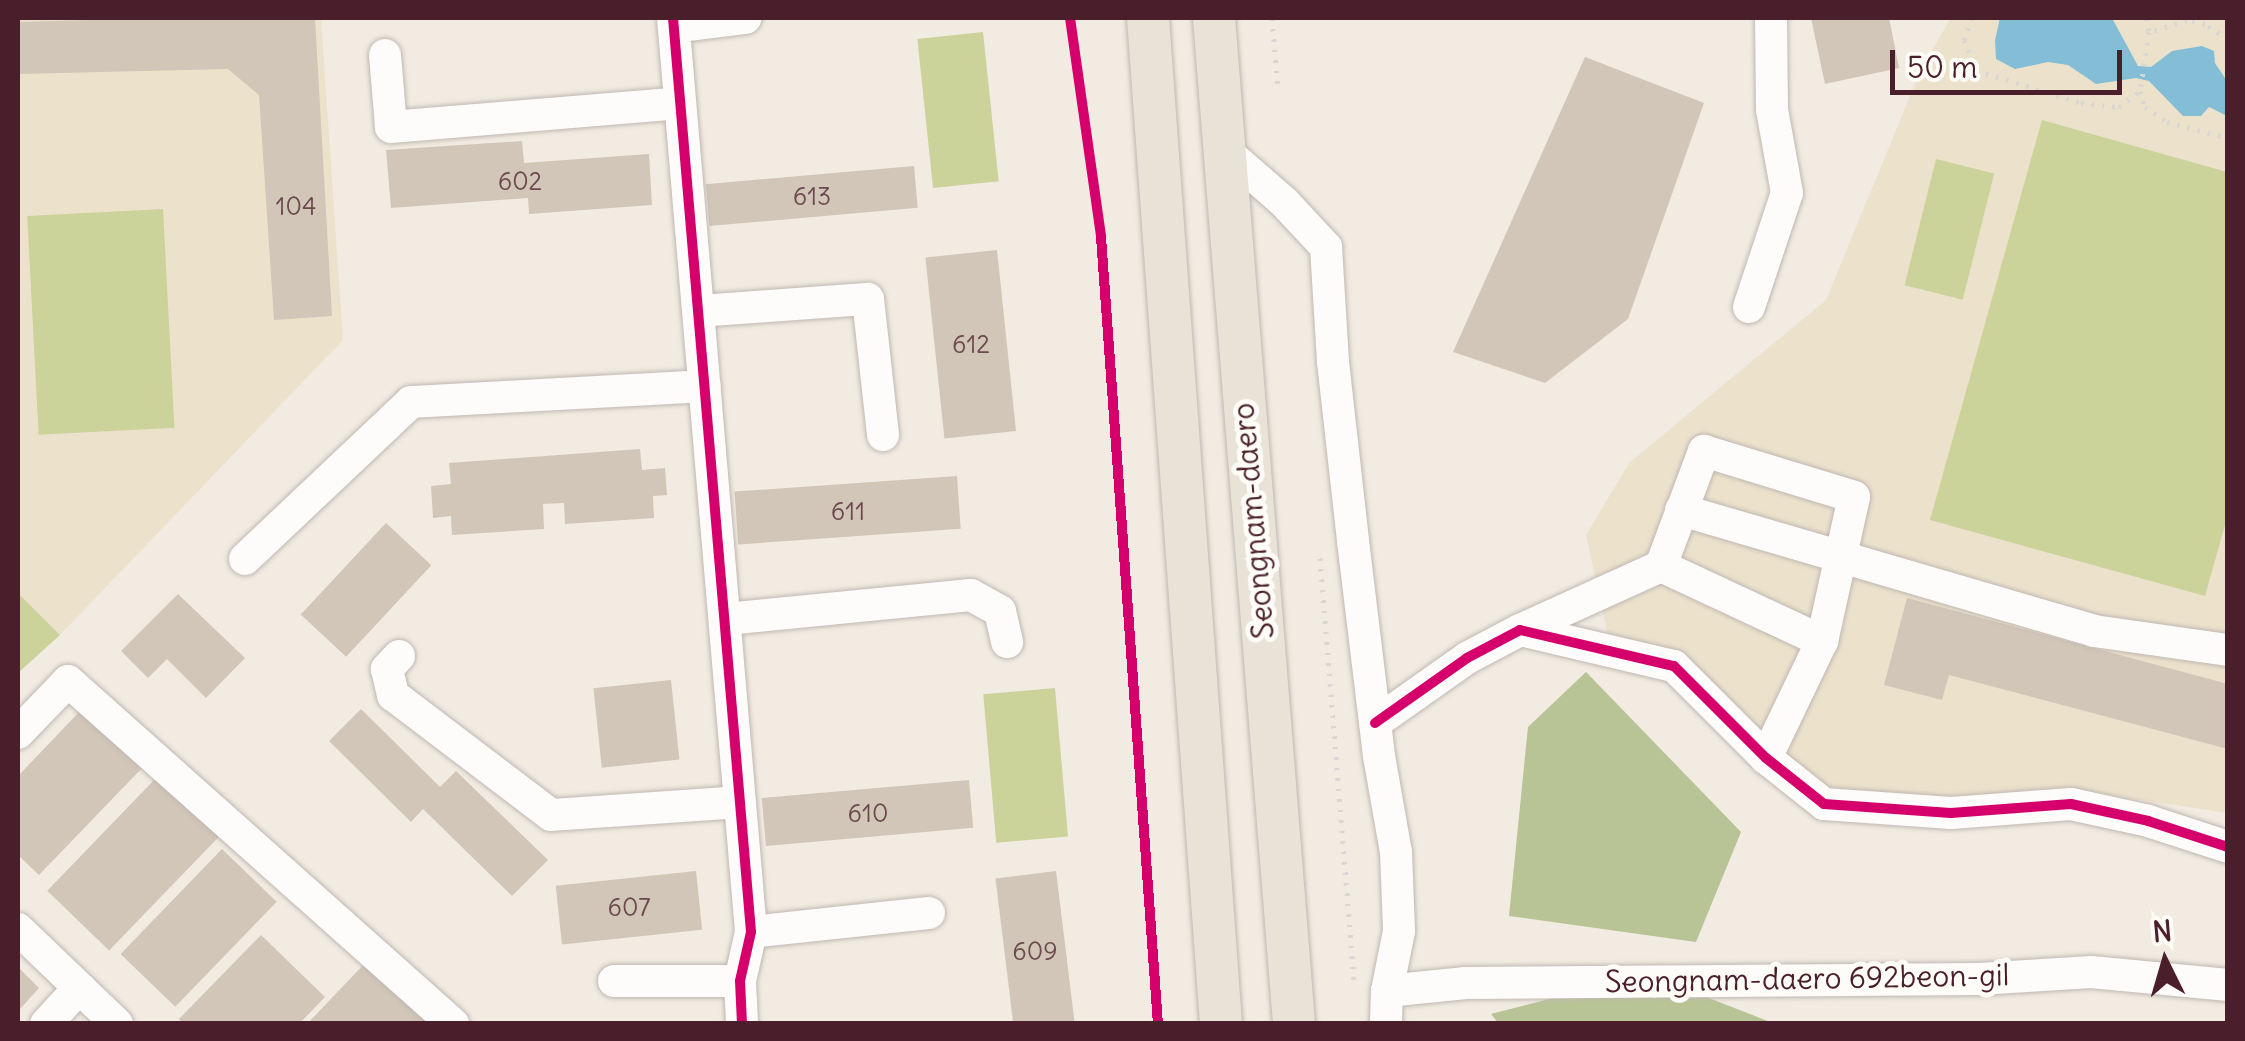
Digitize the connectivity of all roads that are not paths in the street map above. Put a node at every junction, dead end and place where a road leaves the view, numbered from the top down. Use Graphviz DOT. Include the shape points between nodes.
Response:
graph roads {
  1 [pos="745,18"];
  2 [pos="1148,18"];
  3 [pos="1214,18"];
  4 [pos="1771,18"];
  5 [pos="674,22"];
  6 [pos="385,55"];
  7 [pos="680,104"];
  8 [pos="1222,150"];
  9 [pos="1749,307"];
  10 [pos="699,311"];
  11 [pos="704,386"];
  12 [pos="883,435"];
  13 [pos="1681,510"];
  14 [pos="245,558"];
  15 [pos="1840,560"];
  16 [pos="1660,566"];
  17 [pos="726,619"];
  18 [pos="1520,630"];
  19 [pos="1822,641"];
  20 [pos="1007,642"];
  21 [pos="2228,650"];
  22 [pos="399,656"];
  23 [pos="1375,723"];
  24 [pos="18,733"];
  25 [pos="1766,758"];
  26 [pos="740,802"];
  27 [pos="2228,847"];
  28 [pos="929,913"];
  29 [pos="18,930"];
  30 [pos="751,932"];
  31 [pos="614,981"];
  32 [pos="740,981"];
  33 [pos="2228,986"];
  34 [pos="79,988"];
  35 [pos="1376,1000"];
  36 [pos="46,1024"];
  37 [pos="117,1024"];
  38 [pos="453,1024"];
  39 [pos="742,1024"];
  40 [pos="1221,1024"];
  41 [pos="1294,1024"];
  1 -- 5 [label="street"];
  2 -- 40 [label="main road"];
  3 -- 8 [label="main road, Seongnam-daero"];
  4 -- 9 [label="street" via="1772,110 1788,193"];
  5 -- 7 [label="street"];
  6 -- 7 [label="street" via="391,126"];
  7 -- 10 [label="street"];
  8 -- 23 [label="street" via="1326,247"];
  8 -- 41 [label="main road, Seongnam-daero"];
  10 -- 11 [label="street"];
  10 -- 12 [label="street" via="868,299"];
  11 -- 14 [label="street" via="410,402"];
  11 -- 17 [label="street"];
  13 -- 15 [label="street"];
  13 -- 15 [label="street" via="1704,451 1854,497"];
  13 -- 16 [label="street"];
  15 -- 19 [label="street"];
  15 -- 21 [label="street" via="2094,631"];
  16 -- 18 [label="street"];
  16 -- 19 [label="street"];
  17 -- 20 [label="street" via="971,595 1000,611"];
  17 -- 26 [label="street"];
  18 -- 23 [label="street" via="1467,658"];
  18 -- 25 [label="street" via="1674,666"];
  19 -- 25 [label="street"];
  22 -- 26 [label="street" via="387,669 392,695 551,815"];
  23 -- 35 [label="street" via="1396,852 1399,931"];
  24 -- 38 [label="street" via="68,681"];
  25 -- 27 [label="street" via="1824,804 1951,814 2071,804"];
  26 -- 30 [label="street"];
  28 -- 30 [label="street"];
  29 -- 34 [label="street"];
  30 -- 32 [label="street"];
  31 -- 32 [label="street"];
  32 -- 39 [label="street"];
  33 -- 35 [label="street, Seongnam-daero 692beon-gil" via="2092,972 1979,979 1466,982"];
  34 -- 36 [label="street"];
  34 -- 37 [label="street"];
}
